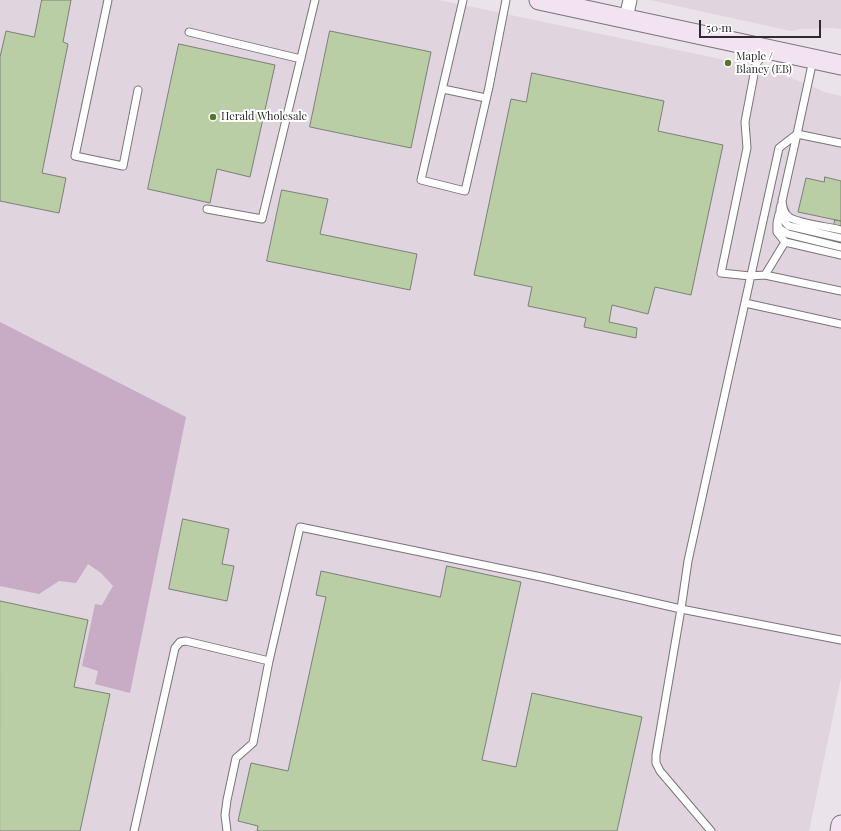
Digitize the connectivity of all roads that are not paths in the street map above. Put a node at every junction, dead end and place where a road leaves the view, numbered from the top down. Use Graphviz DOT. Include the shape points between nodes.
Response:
graph roads {
  1 [pos="108,0"];
  2 [pos="315,0"];
  3 [pos="463,0"];
  4 [pos="506,0"];
  5 [pos="539,0"];
  6 [pos="628,9"];
  7 [pos="189,32"];
  8 [pos="768,50"];
  9 [pos="300,59"];
  10 [pos="814,60"];
  11 [pos="841,65"];
  12 [pos="443,89"];
  13 [pos="138,90"];
  14 [pos="486,98"];
  15 [pos="797,134"];
  16 [pos="841,143"];
  17 [pos="782,201"];
  18 [pos="207,209"];
  19 [pos="779,214"];
  20 [pos="776,223"];
  21 [pos="841,230"];
  22 [pos="841,238"];
  23 [pos="785,242"];
  24 [pos="841,247"];
  25 [pos="841,255"];
  26 [pos="765,275"];
  27 [pos="750,276"];
  28 [pos="841,291"];
  29 [pos="745,303"];
  30 [pos="841,324"];
  31 [pos="681,609"];
  32 [pos="841,640"];
  33 [pos="269,661"];
  34 [pos="841,825"];
  35 [pos="134,831"];
  36 [pos="227,831"];
  37 [pos="711,831"];
  38 [pos="840,831"];
  1 -- 13 [label="lane" via="75,156 123,166"];
  2 -- 9 [label="lane"];
  3 -- 12 [label="lane"];
  4 -- 14 [label="lane"];
  5 -- 6 [label="main road"];
  6 -- 8 [label="main road"];
  7 -- 9 [label="lane"];
  8 -- 10 [label="main road"];
  8 -- 27 [label="lane" via="756,64 745,122 747,148 721,273"];
  9 -- 18 [label="lane" via="262,219"];
  10 -- 11 [label="main road"];
  10 -- 15 [label="lane"];
  12 -- 14 [label="lane"];
  12 -- 14 [label="lane" via="421,180 465,191"];
  15 -- 16 [label="lane"];
  15 -- 17 [label="lane"];
  15 -- 27 [label="lane" via="779,148"];
  17 -- 19 [label="lane"];
  17 -- 21 [label="lane" via="783,210 789,218"];
  19 -- 20 [label="lane"];
  19 -- 22 [label="lane" via="782,221 789,226"];
  20 -- 23 [label="lane" via="777,232"];
  20 -- 24 [label="lane" via="788,234"];
  23 -- 25 [label="lane"];
  23 -- 26 [label="lane"];
  26 -- 27 [label="lane"];
  26 -- 28 [label="lane"];
  27 -- 29 [label="lane"];
  29 -- 30 [label="lane"];
  29 -- 31 [label="lane" via="688,561"];
  31 -- 32 [label="lane"];
  31 -- 33 [label="lane" via="300,527"];
  31 -- 37 [label="lane" via="656,763"];
  33 -- 35 [label="lane" via="186,640 175,648"];
  33 -- 36 [label="lane" via="252,743 236,758 225,815"];
  34 -- 38 [label="main road"];
}
